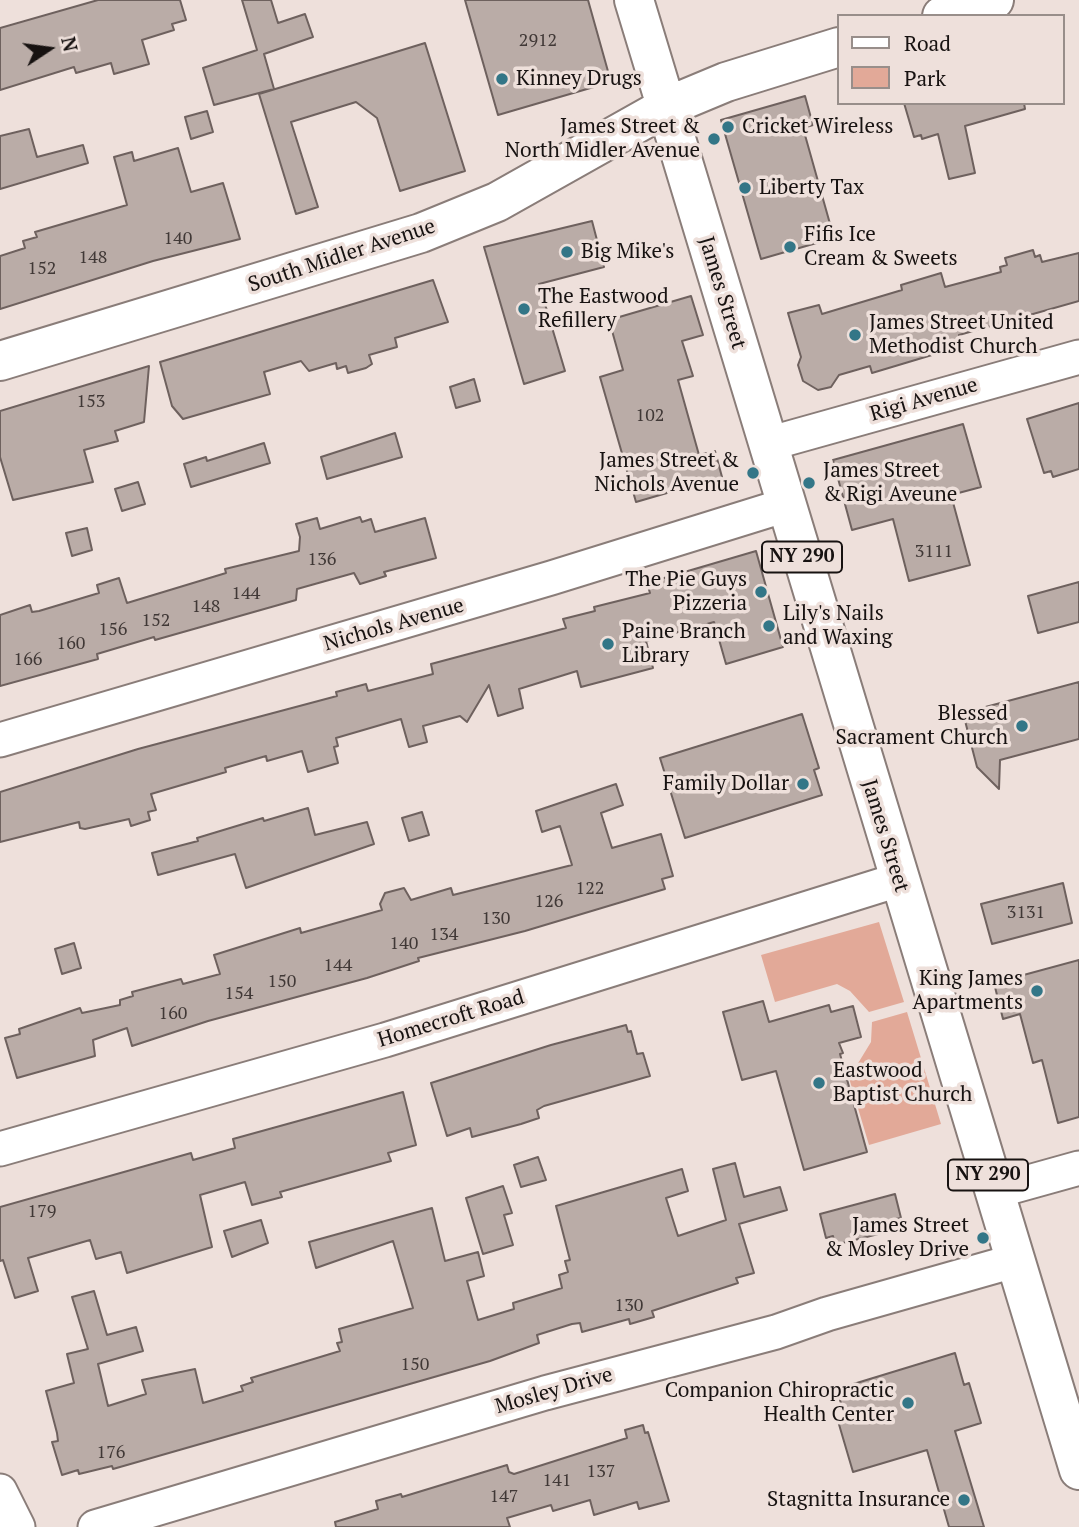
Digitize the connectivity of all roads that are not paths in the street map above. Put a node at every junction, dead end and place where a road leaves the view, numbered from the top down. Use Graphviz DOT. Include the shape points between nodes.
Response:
graph roads {
  1 [pos="634,0"];
  2 [pos="994,0"];
  3 [pos="948,14"];
  4 [pos="838,47"];
  5 [pos="666,107"];
  6 [pos="1079,357"];
  7 [pos="0,361"];
  8 [pos="768,444"];
  9 [pos="786,505"];
  10 [pos="0,740"];
  11 [pos="898,880"];
  12 [pos="0,1149"];
  13 [pos="1079,1168"];
  14 [pos="993,1192"];
  15 [pos="1014,1261"];
  16 [pos="1079,1470"];
  17 [pos="0,1491"];
  18 [pos="18,1527"];
  19 [pos="95,1527"];
  1 -- 5 [label="main road, James Street / NY 290"];
  2 -- 3 [label="main road"];
  4 -- 5 [label="main road, South Midler Avenue" via="726,82"];
  5 -- 7 [label="main road, South Midler Avenue" via="497,202 421,233"];
  5 -- 8 [label="main road, James Street / NY 290"];
  6 -- 8 [label="street, Rigi Avenue"];
  8 -- 9 [label="main road, James Street / NY 290"];
  9 -- 10 [label="street, Nichols Avenue"];
  9 -- 11 [label="main road, James Street / NY 290"];
  11 -- 12 [label="street, Homecroft Road" via="385,1040"];
  11 -- 14 [label="main road, James Street / NY 290"];
  13 -- 14 [label="street"];
  14 -- 15 [label="main road, James Street / NY 290"];
  15 -- 16 [label="main road, James Street / NY 290"];
  15 -- 19 [label="street, Mosley Drive" via="776,1332 559,1389"];
  17 -- 18 [label="street"];
}
